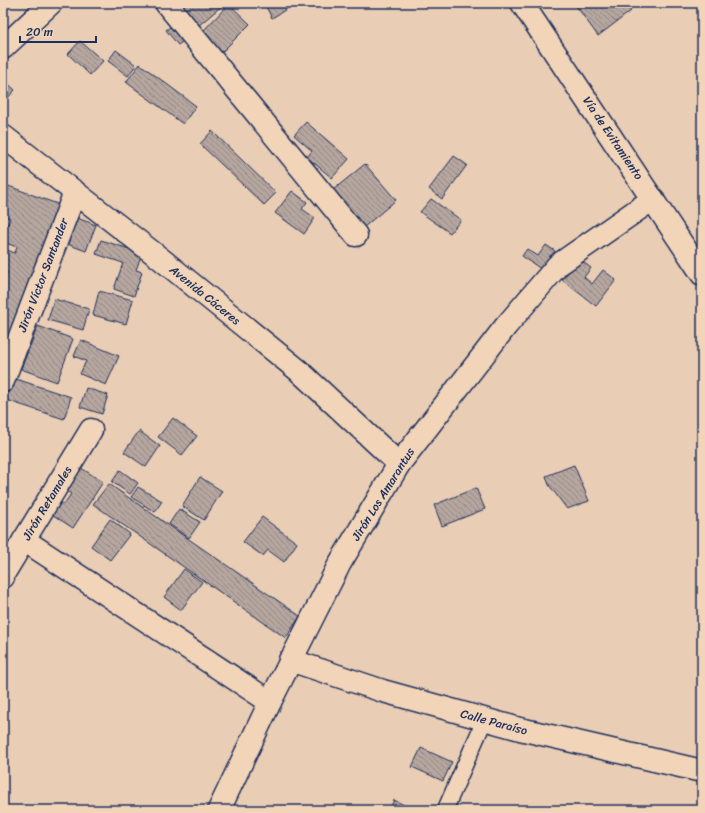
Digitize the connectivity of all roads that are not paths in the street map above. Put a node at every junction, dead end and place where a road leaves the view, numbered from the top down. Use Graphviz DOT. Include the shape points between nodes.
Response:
graph roads {
  1 [pos="51,3"];
  2 [pos="166,3"];
  3 [pos="522,3"];
  4 [pos="3,48"];
  5 [pos="3,136"];
  6 [pos="75,192"];
  7 [pos="653,199"];
  8 [pos="356,235"];
  9 [pos="702,274"];
  10 [pos="3,381"];
  11 [pos="92,430"];
  12 [pos="399,464"];
  13 [pos="24,540"];
  14 [pos="3,574"];
  15 [pos="290,660"];
  16 [pos="270,702"];
  17 [pos="485,719"];
  18 [pos="702,771"];
  19 [pos="219,810"];
  20 [pos="445,810"];
  1 -- 4 [label="main road"];
  2 -- 8 [label="main road"];
  3 -- 7 [label="main road, Vía de Evitamiento"];
  5 -- 6 [label="main road, Avenida Cáceres"];
  6 -- 10 [label="main road, Jirón Víctor Santander"];
  6 -- 12 [label="main road, Avenida Cáceres" via="298,370"];
  7 -- 9 [label="main road, Vía de Evitamiento"];
  7 -- 12 [label="main road, Jirón Los Amarantus" via="558,265 506,326"];
  11 -- 13 [label="main road, Jirón Retamales"];
  12 -- 15 [label="main road, Jirón Los Amarantus" via="340,563"];
  13 -- 14 [label="main road, Jirón Retamales"];
  13 -- 16 [label="main road"];
  15 -- 16 [label="main road, Jirón Los Amarantus"];
  15 -- 17 [label="main road, Calle Paraíso" via="383,691"];
  16 -- 19 [label="main road, Jirón Los Amarantus"];
  17 -- 18 [label="main road, Calle Paraíso"];
  17 -- 20 [label="lane"];
}
